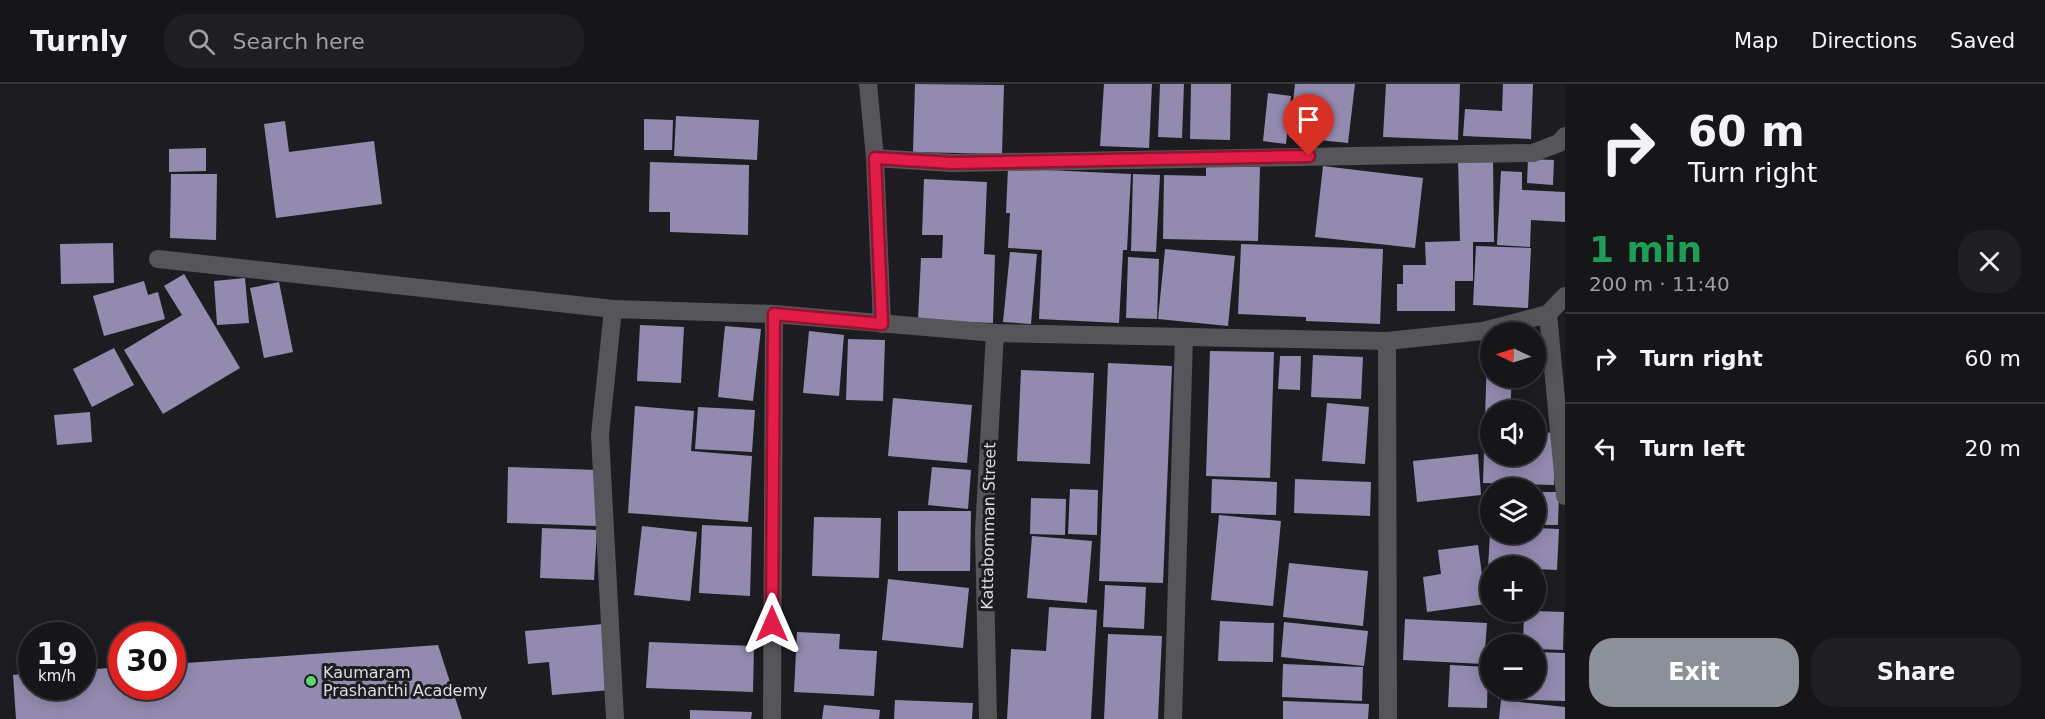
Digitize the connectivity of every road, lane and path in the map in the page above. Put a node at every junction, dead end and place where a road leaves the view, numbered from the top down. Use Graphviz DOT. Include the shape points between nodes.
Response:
graph roads {
  1 [pos="868,84"];
  2 [pos="1565,136"];
  3 [pos="875,158"];
  4 [pos="158,259"];
  5 [pos="1565,296"];
  6 [pos="613,309"];
  7 [pos="774,314"];
  8 [pos="1548,314"];
  9 [pos="882,324"];
  10 [pos="995,333"];
  11 [pos="1184,338"];
  12 [pos="1387,341"];
  13 [pos="1565,496"];
  14 [pos="615,719"];
  15 [pos="772,719"];
  16 [pos="988,719"];
  17 [pos="1173,719"];
  18 [pos="1388,719"];
  1 -- 3 [label="street"];
  2 -- 3 [label="street" via="1559,143 1533,153 952,163"];
  3 -- 9 [label="street"];
  4 -- 6 [label="street"];
  5 -- 8 [label="street"];
  6 -- 7 [label="street"];
  6 -- 14 [label="street" via="600,435"];
  7 -- 9 [label="street"];
  7 -- 15 [label="street"];
  8 -- 12 [label="street" via="1483,331"];
  8 -- 13 [label="street"];
  9 -- 10 [label="street"];
  10 -- 11 [label="street"];
  10 -- 16 [label="street, Kattabomman Street" via="984,532"];
  11 -- 12 [label="street"];
  11 -- 17 [label="street"];
  12 -- 18 [label="street"];
}
